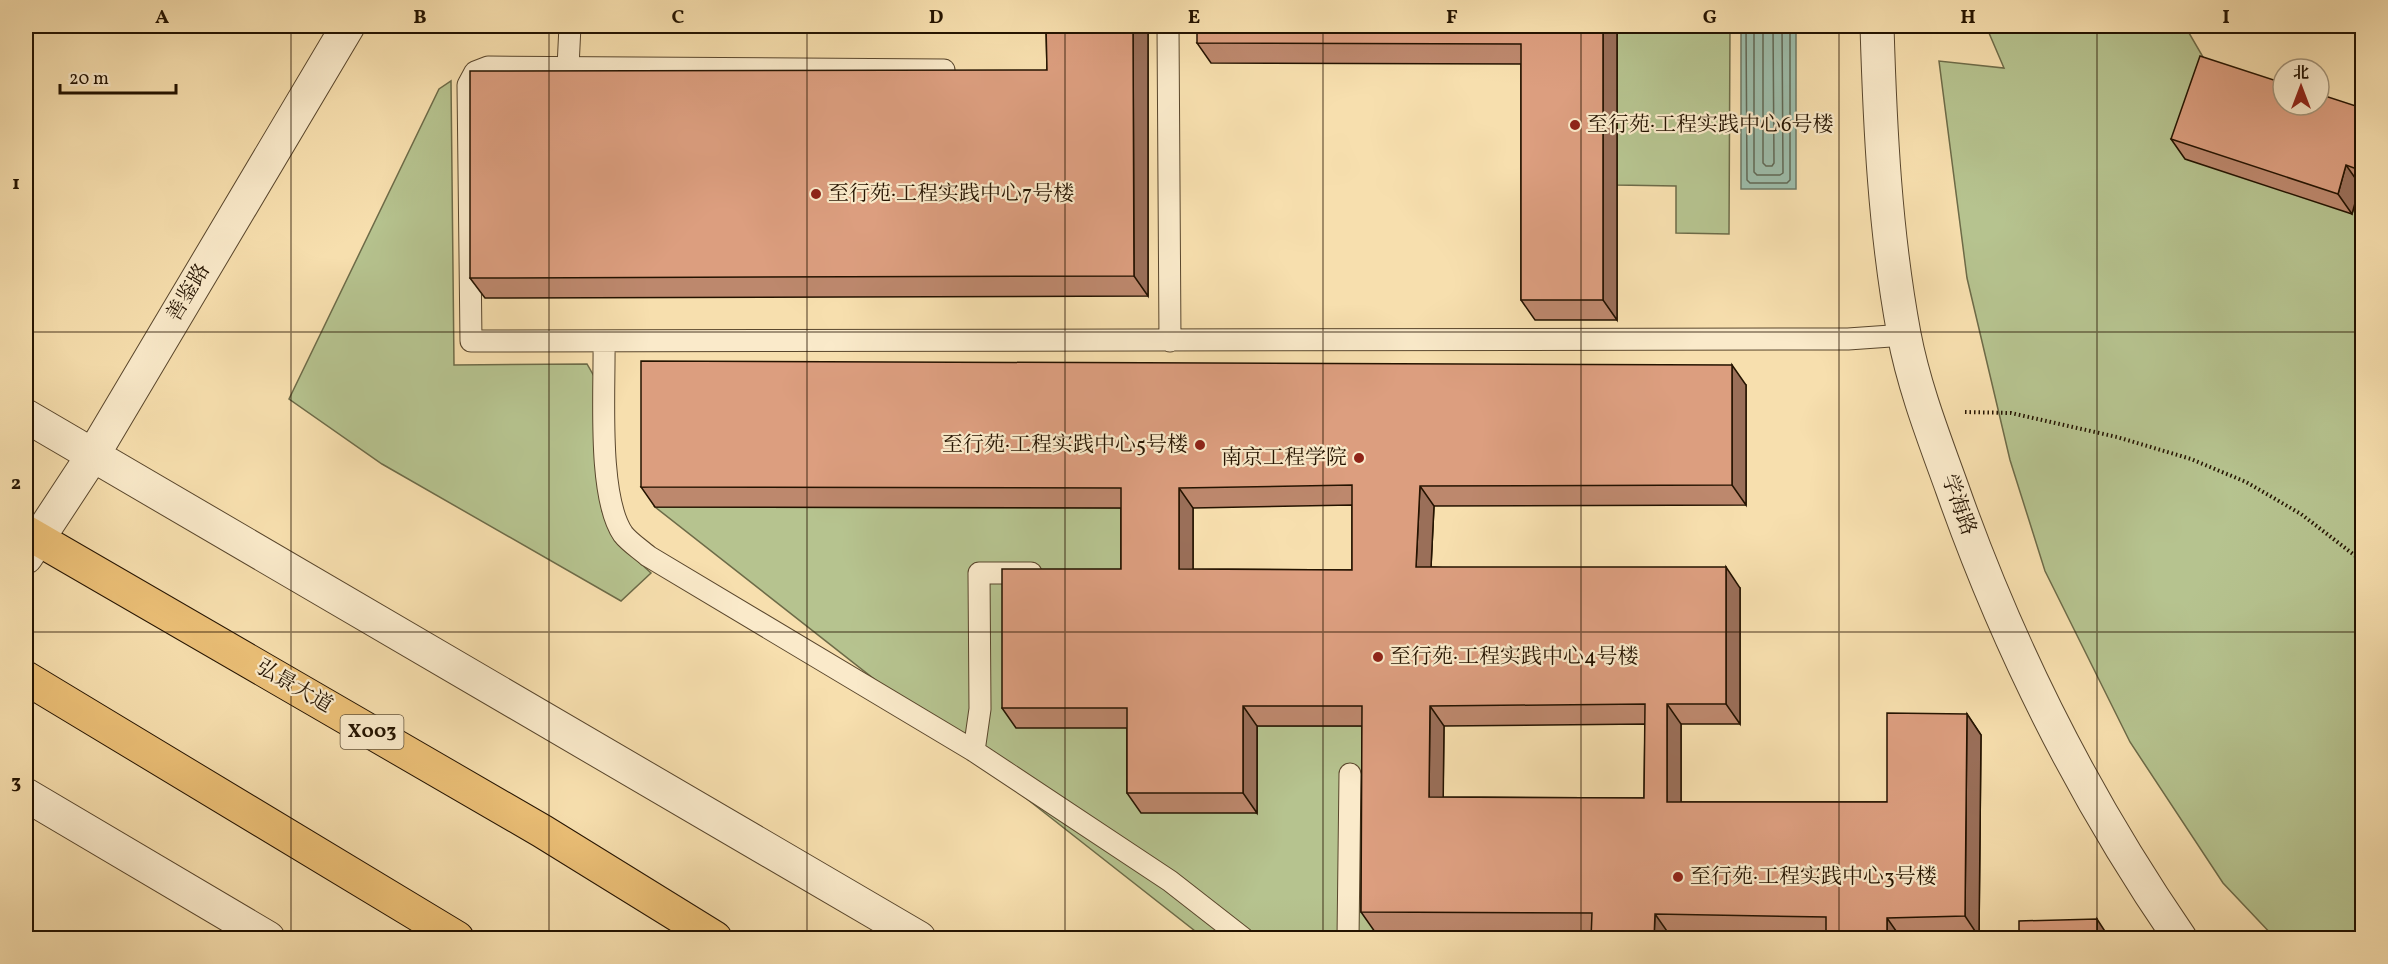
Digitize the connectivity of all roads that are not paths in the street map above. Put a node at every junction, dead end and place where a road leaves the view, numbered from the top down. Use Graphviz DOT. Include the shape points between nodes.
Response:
graph roads {
  1 [pos="348,26"];
  2 [pos="570,26"];
  3 [pos="1168,26"];
  4 [pos="1877,26"];
  5 [pos="568,67"];
  6 [pos="965,70"];
  7 [pos="1905,335"];
  8 [pos="604,341"];
  9 [pos="1170,341"];
  10 [pos="26,416"];
  11 [pos="93,455"];
  12 [pos="30,543"];
  13 [pos="1051,574"];
  14 [pos="26,678"];
  15 [pos="974,751"];
  16 [pos="1350,774"];
  17 [pos="26,795"];
  18 [pos="268,939"];
  19 [pos="456,939"];
  20 [pos="715,939"];
  21 [pos="919,939"];
  22 [pos="1243,939"];
  23 [pos="1348,939"];
  24 [pos="2180,939"];
  1 -- 11 [label="street, 善鉴路"];
  2 -- 5 [label="lane"];
  3 -- 9 [label="lane"];
  4 -- 7 [label="street, 学海路" via="1881,144"];
  5 -- 6 [label="lane"];
  5 -- 8 [label="lane" via="488,67 475,72 468,85 471,341"];
  7 -- 9 [label="lane" via="1848,339"];
  7 -- 24 [label="street, 学海路" via="1925,412 1978,562 2028,675 2096,804"];
  8 -- 9 [label="lane"];
  8 -- 15 [label="lane" via="606,473 613,514 624,535 648,556"];
  10 -- 11 [label="street"];
  11 -- 12 [label="street, 善鉴路"];
  11 -- 21 [label="street"];
  12 -- 20 [label="main road, 弘景大道 / X003" via="542,831"];
  13 -- 15 [label="lane" via="979,573 980,709"];
  14 -- 19 [label="main road"];
  15 -- 22 [label="lane" via="1170,881"];
  16 -- 23 [label="lane"];
  17 -- 18 [label="street"];
}
